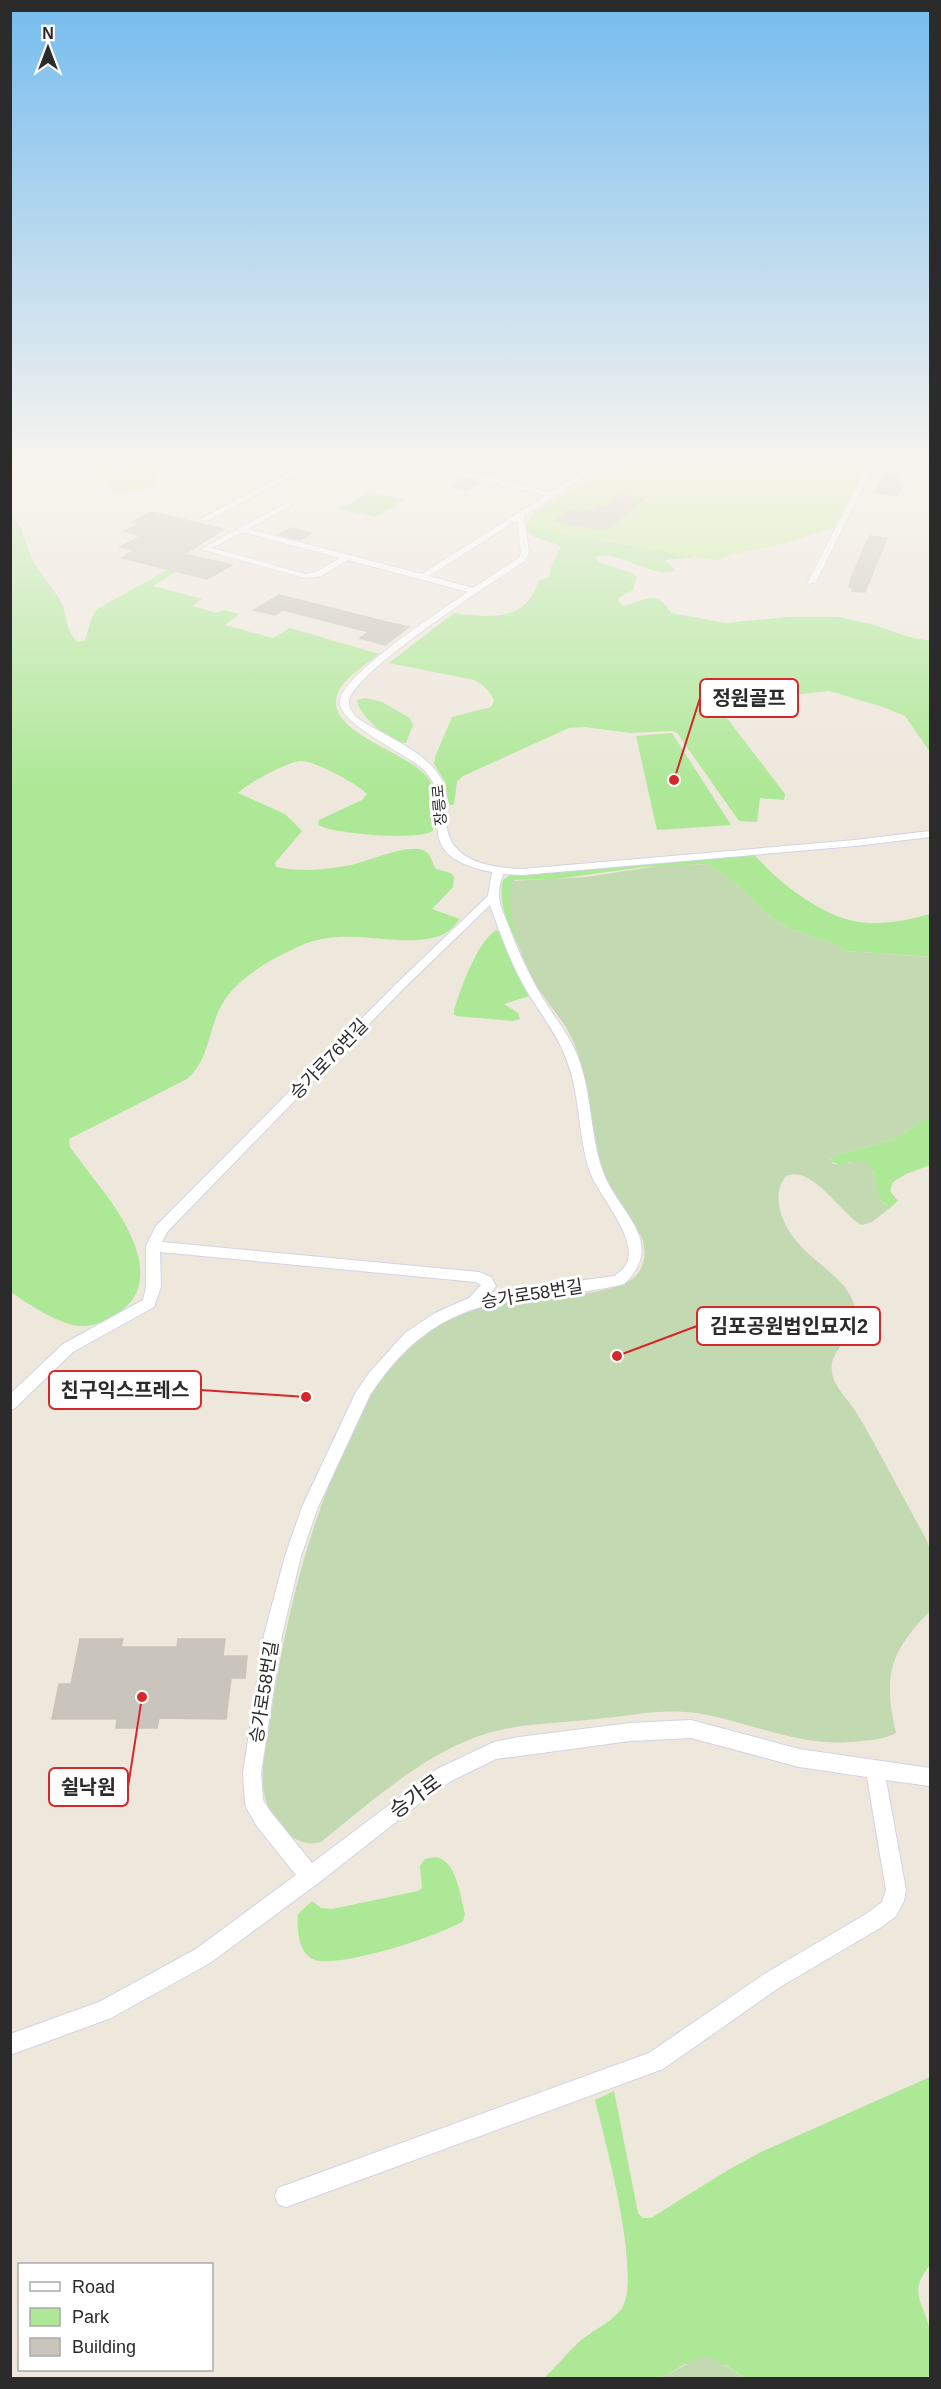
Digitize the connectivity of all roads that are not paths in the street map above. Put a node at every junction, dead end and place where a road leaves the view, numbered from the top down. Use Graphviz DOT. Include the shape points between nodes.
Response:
graph roads {
  1 [pos="285,570"];
  2 [pos="324,570"];
  3 [pos="399,570"];
  4 [pos="419,570"];
  5 [pos="433,570"];
  6 [pos="503,570"];
  7 [pos="818,570"];
  8 [pos="413,574"];
  9 [pos="423,577"];
  10 [pos="812,582"];
  11 [pos="475,591"];
  12 [pos="930,834"];
  13 [pos="498,870"];
  14 [pos="493,897"];
  15 [pos="153,1246"];
  16 [pos="474,1302"];
  17 [pos="10,1404"];
  18 [pos="875,1770"];
  19 [pos="930,1777"];
  20 [pos="310,1877"];
  21 [pos="10,2045"];
  22 [pos="286,2196"];
  1 -- 2 [label="street" via="305,576"];
  3 -- 8 [label="street"];
  4 -- 8 [label="street"];
  5 -- 9 [label="street"];
  6 -- 11 [label="street, 장릉로"];
  7 -- 10 [label="street"];
  8 -- 9 [label="street"];
  9 -- 11 [label="street"];
  11 -- 13 [label="street, 장릉로" via="360,677 349,691 345,706 360,725 435,774 447,846 464,858"];
  12 -- 13 [label="street, 장릉로" via="545,870"];
  13 -- 14 [label="street"];
  14 -- 15 [label="street, 승가로76번길" via="161,1229"];
  14 -- 16 [label="street, 승가로58번길" via="507,939 571,1055 598,1174 632,1236 637,1254 632,1268 619,1280"];
  15 -- 16 [label="street" via="479,1277 489,1286"];
  15 -- 17 [label="street" via="153,1292 149,1303 68,1348"];
  16 -- 20 [label="street, 승가로58번길" via="408,1338 374,1375 317,1490 293,1556 273,1635 252,1788 263,1818"];
  18 -- 19 [label="street, 승가로"];
  18 -- 20 [label="street, 승가로" via="799,1758 691,1729 630,1732 519,1746 494,1751 444,1775"];
  18 -- 22 [label="street" via="896,1890 890,1909 773,1980 655,2061"];
  20 -- 21 [label="street, 승가로" via="232,1936 176,1972 104,2011"];
}
